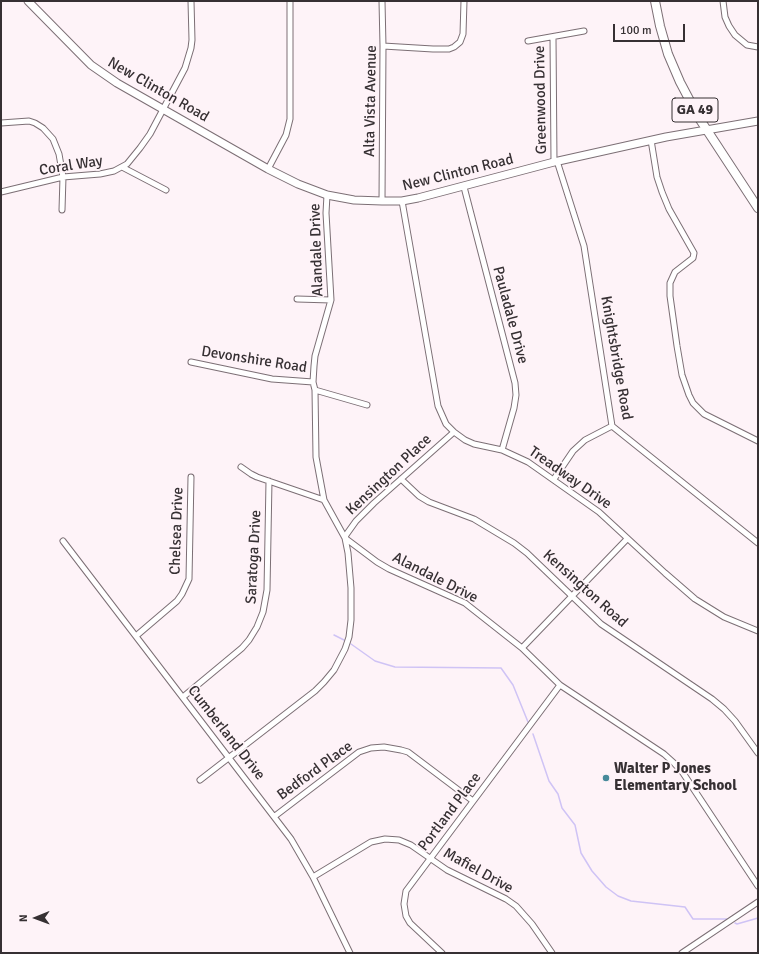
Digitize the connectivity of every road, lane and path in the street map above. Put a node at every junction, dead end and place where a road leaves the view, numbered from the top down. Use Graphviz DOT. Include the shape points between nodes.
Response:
graph roads {
  1 [pos="28,1"];
  2 [pos="191,1"];
  3 [pos="290,1"];
  4 [pos="382,1"];
  5 [pos="464,1"];
  6 [pos="655,1"];
  7 [pos="723,1"];
  8 [pos="584,31"];
  9 [pos="553,37"];
  10 [pos="528,41"];
  11 [pos="383,46"];
  12 [pos="758,47"];
  13 [pos="163,109"];
  14 [pos="758,121"];
  15 [pos="1,123"];
  16 [pos="708,131"];
  17 [pos="651,140"];
  18 [pos="555,162"];
  19 [pos="122,167"];
  20 [pos="268,169"];
  21 [pos="63,177"];
  22 [pos="464,187"];
  23 [pos="166,190"];
  24 [pos="1,192"];
  25 [pos="327,195"];
  26 [pos="382,201"];
  27 [pos="402,201"];
  28 [pos="758,208"];
  29 [pos="62,210"];
  30 [pos="297,299"];
  31 [pos="331,300"];
  32 [pos="191,362"];
  33 [pos="313,382"];
  34 [pos="315,390"];
  35 [pos="367,405"];
  36 [pos="612,426"];
  37 [pos="454,432"];
  38 [pos="758,441"];
  39 [pos="502,450"];
  40 [pos="241,467"];
  41 [pos="191,477"];
  42 [pos="401,479"];
  43 [pos="554,479"];
  44 [pos="269,481"];
  45 [pos="324,500"];
  46 [pos="345,538"];
  47 [pos="627,539"];
  48 [pos="63,541"];
  49 [pos="758,543"];
  50 [pos="573,596"];
  51 [pos="758,631"];
  52 [pos="136,636"];
  53 [pos="522,648"];
  54 [pos="560,685"];
  55 [pos="183,697"];
  56 [pos="758,753"];
  57 [pos="229,757"];
  58 [pos="200,780"];
  59 [pos="473,802"];
  60 [pos="274,816"];
  61 [pos="430,858"];
  62 [pos="313,877"];
  63 [pos="758,886"];
  64 [pos="758,902"];
  65 [pos="350,953"];
  66 [pos="442,953"];
  67 [pos="552,953"];
  68 [pos="682,953"];
  1 -- 13 [label="street, New Clinton Road" via="91,66"];
  2 -- 13 [label="street, Coral Way" via="192,40 187,61"];
  3 -- 20 [label="street" via="290,119 286,135"];
  4 -- 11 [label="street, Alta Vista Avenue"];
  5 -- 11 [label="street" via="463,34 460,42 454,47 433,49"];
  6 -- 16 [label="main road, GA 49" via="674,69"];
  7 -- 12 [label="street" via="725,17 735,35 747,45"];
  8 -- 9 [label="street"];
  9 -- 10 [label="street"];
  9 -- 18 [label="street, Greenwood Drive"];
  11 -- 26 [label="street, Alta Vista Avenue"];
  13 -- 19 [label="street, Coral Way" via="140,148"];
  13 -- 20 [label="street, New Clinton Road"];
  14 -- 16 [label="street, New Clinton Road"];
  15 -- 21 [label="street" via="29,121 44,128 56,145"];
  16 -- 17 [label="street, New Clinton Road"];
  16 -- 28 [label="main road, GA 49"];
  17 -- 18 [label="street, New Clinton Road"];
  17 -- 38 [label="street" via="657,177 668,209 694,253 693,258 675,272 670,283 682,375 689,395 704,414"];
  18 -- 22 [label="street, New Clinton Road"];
  18 -- 36 [label="street, Knightsbridge Road" via="584,246"];
  19 -- 21 [label="street, Coral Way" via="100,174"];
  19 -- 23 [label="street"];
  20 -- 25 [label="street, New Clinton Road"];
  21 -- 24 [label="street, Coral Way"];
  21 -- 29 [label="street"];
  22 -- 27 [label="street, New Clinton Road"];
  22 -- 39 [label="street, Pauladale Drive" via="515,383 514,408"];
  25 -- 26 [label="street, New Clinton Road" via="354,200"];
  25 -- 31 [label="street, Alandale Drive"];
  26 -- 27 [label="street, New Clinton Road"];
  27 -- 37 [label="street, Treadway Drive" via="438,406 444,420"];
  30 -- 31 [label="street"];
  31 -- 33 [label="street, Alandale Drive" via="316,356"];
  32 -- 33 [label="street, Devonshire Road" via="272,379"];
  33 -- 34 [label="street, Alandale Drive"];
  34 -- 35 [label="street"];
  34 -- 45 [label="street, Alandale Drive" via="316,457"];
  36 -- 43 [label="street" via="586,440 573,451"];
  36 -- 49 [label="street, Knightsbridge Road"];
  37 -- 39 [label="street, Treadway Drive" via="474,444"];
  37 -- 42 [label="street, Kensington Place"];
  39 -- 43 [label="street, Treadway Drive" via="528,462"];
  40 -- 44 [label="street"];
  41 -- 52 [label="street, Chelsea Drive" via="189,579 177,601"];
  42 -- 46 [label="street, Kensington Place" via="356,521"];
  42 -- 50 [label="street, Kensington Road" via="418,496 474,518 514,543"];
  43 -- 47 [label="street, Treadway Drive" via="599,512"];
  44 -- 45 [label="street"];
  44 -- 55 [label="street, Saratoga Drive" via="267,590 263,612 257,627 242,648"];
  45 -- 46 [label="street, Alandale Drive"];
  46 -- 53 [label="street, Alandale Drive" via="389,569 465,603"];
  46 -- 57 [label="street" via="352,610 349,637 340,660 315,690"];
  47 -- 50 [label="street"];
  47 -- 51 [label="street, Treadway Drive" via="695,599 724,617"];
  48 -- 52 [label="street, Cumberland Drive"];
  50 -- 53 [label="street"];
  50 -- 56 [label="street, Kensington Road" via="601,624 724,709"];
  52 -- 55 [label="street, Cumberland Drive"];
  53 -- 54 [label="street, Alandale Drive"];
  54 -- 59 [label="street, Portland Place"];
  54 -- 63 [label="street, Alandale Drive" via="674,763"];
  55 -- 57 [label="street, Cumberland Drive"];
  57 -- 58 [label="street"];
  57 -- 60 [label="street, Cumberland Drive"];
  59 -- 60 [label="street, Bedford Place" via="412,755 384,747 359,752"];
  59 -- 61 [label="street, Portland Place"];
  60 -- 62 [label="street, Cumberland Drive" via="298,849"];
  61 -- 62 [label="street, Mafiel Drive" via="411,845 399,840 385,839 361,847"];
  61 -- 66 [label="street, Portland Place" via="406,891 404,904 410,923"];
  61 -- 67 [label="street, Mafiel Drive" via="447,870 516,906"];
  62 -- 65 [label="street, Cumberland Drive"];
  64 -- 68 [label="street"];
}
